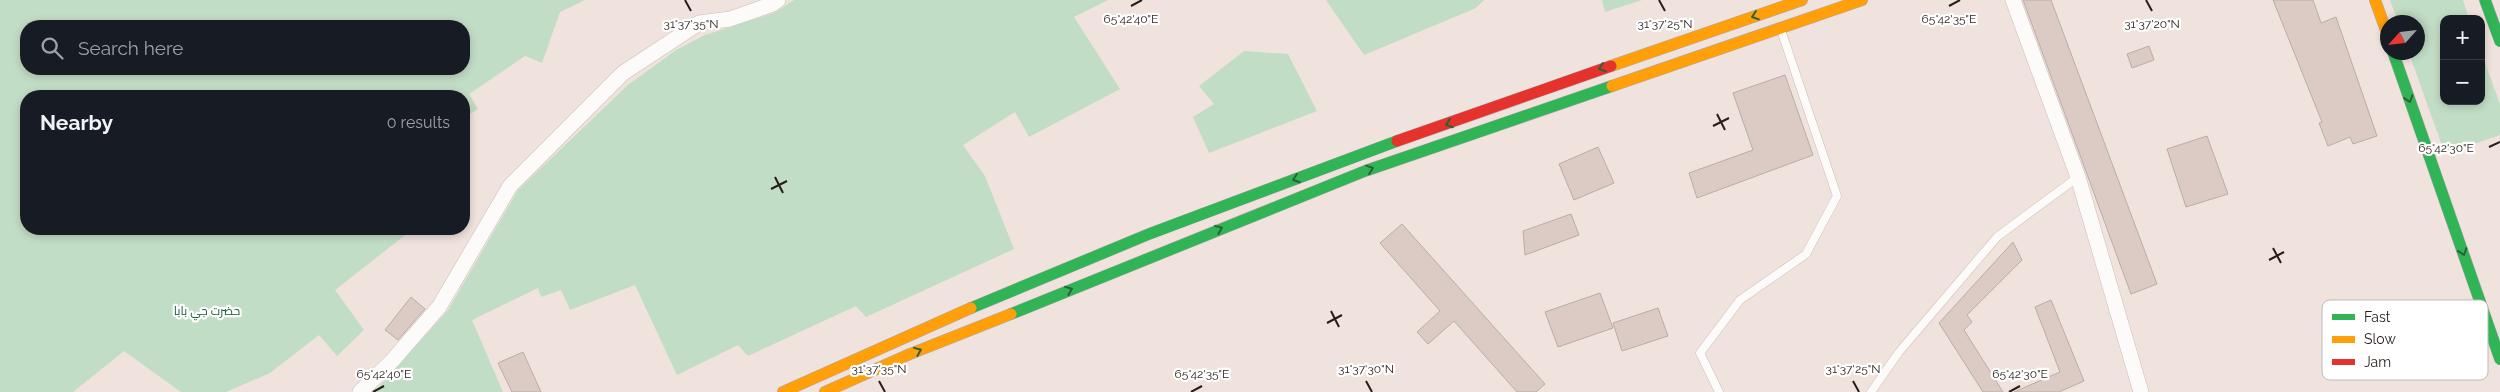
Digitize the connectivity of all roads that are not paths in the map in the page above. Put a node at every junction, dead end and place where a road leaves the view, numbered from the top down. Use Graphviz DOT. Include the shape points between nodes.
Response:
graph roads {
  1 [pos="778,0"];
  2 [pos="1802,0"];
  3 [pos="1862,0"];
  4 [pos="2013,0"];
  5 [pos="2375,0"];
  6 [pos="2492,8"];
  7 [pos="1774,10"];
  8 [pos="2380,15"];
  9 [pos="1780,28"];
  10 [pos="2500,41"];
  11 [pos="2396,60"];
  12 [pos="2078,177"];
  13 [pos="1192,218"];
  14 [pos="1200,237"];
  15 [pos="2479,300"];
  16 [pos="2488,325"];
  17 [pos="2500,359"];
  18 [pos="360,392"];
  19 [pos="783,392"];
  20 [pos="825,392"];
  21 [pos="1719,392"];
  22 [pos="1871,392"];
  23 [pos="2141,392"];
  1 -- 18 [label="street" via="730,19 699,23 623,73 510,186 439,307"];
  2 -- 7 [label="main road"];
  3 -- 9 [label="main road"];
  4 -- 12 [label="street"];
  5 -- 8 [label="main road"];
  6 -- 10 [label="main road"];
  7 -- 9 [label="lane"];
  7 -- 13 [label="main road, one-way" via="1591,72"];
  14 -- 9 [label="main road, one-way" via="1365,171"];
  9 -- 21 [label="lane" via="1837,196 1806,254 1740,300 1700,353"];
  11 -- 15 [label="main road, one-way"];
  12 -- 22 [label="lane" via="1997,238 1899,352"];
  12 -- 23 [label="street"];
  13 -- 14 [label="main road"];
  13 -- 19 [label="main road" via="914,333"];
  20 -- 14 [label="main road, one-way" via="910,354"];
  16 -- 17 [label="main road, one-way"];
}
